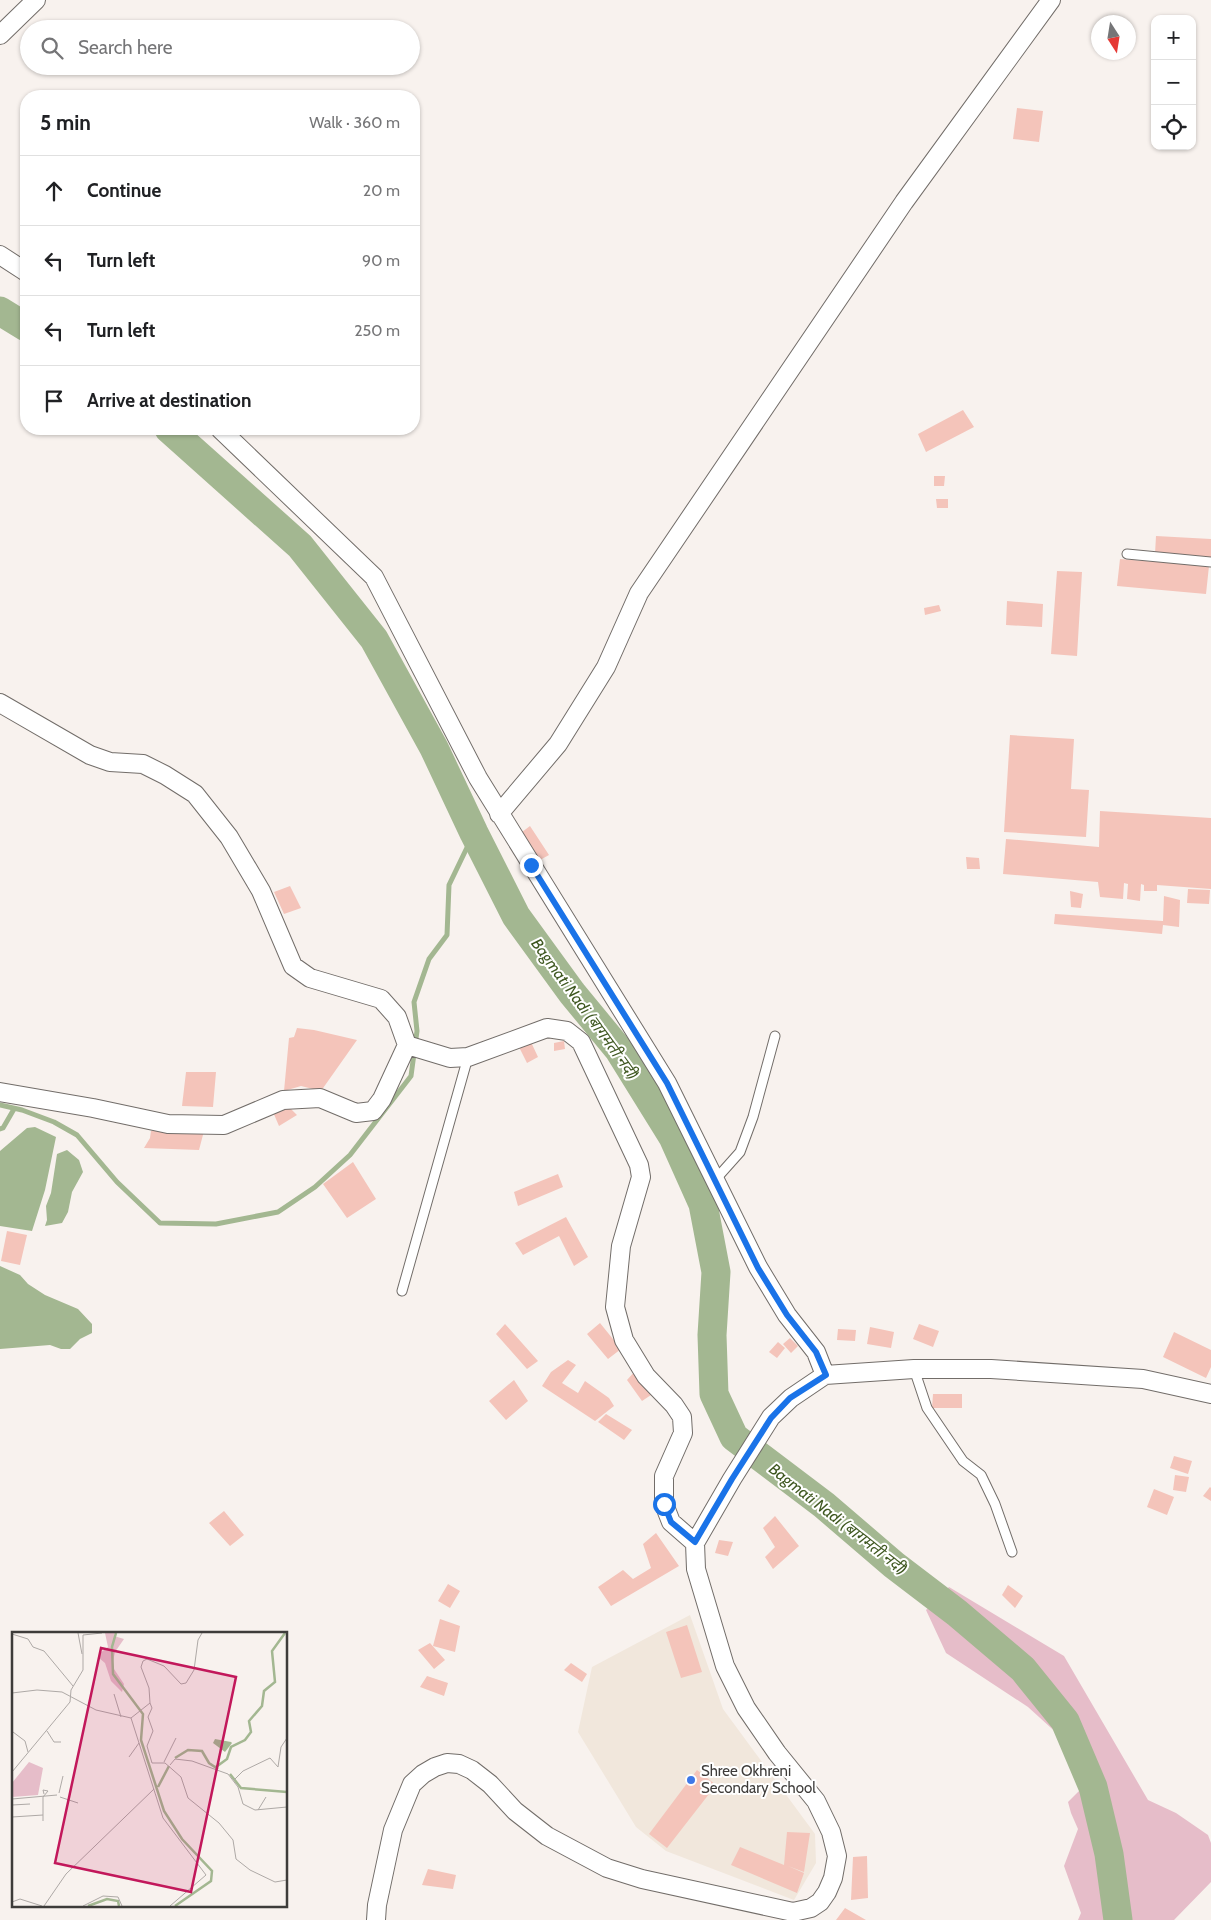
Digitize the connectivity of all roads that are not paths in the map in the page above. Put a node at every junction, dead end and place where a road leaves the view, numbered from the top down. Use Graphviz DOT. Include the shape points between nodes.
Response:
graph roads {
  1 [pos="36,0"];
  2 [pos="1051,0"];
  3 [pos="0,34"];
  4 [pos="0,255"];
  5 [pos="20,268"];
  6 [pos="226,435"];
  7 [pos="1127,554"];
  8 [pos="1211,562"];
  9 [pos="0,703"];
  10 [pos="499,814"];
  11 [pos="774,1036"];
  12 [pos="407,1045"];
  13 [pos="468,1057"];
  14 [pos="0,1092"];
  15 [pos="715,1180"];
  16 [pos="402,1291"];
  17 [pos="914,1370"];
  18 [pos="826,1375"];
  19 [pos="1211,1394"];
  20 [pos="695,1542"];
  21 [pos="1012,1552"];
  22 [pos="376,1920"];
  1 -- 3 [label="street"];
  2 -- 10 [label="street" via="904,202 640,593 606,667 558,744"];
  4 -- 5 [label="street"];
  6 -- 10 [label="street" via="374,577"];
  7 -- 8 [label="lane"];
  9 -- 12 [label="street" via="90,754 110,762 143,764 195,794 229,838 261,891 293,966 310,978 381,999 397,1017"];
  10 -- 15 [label="street" via="667,1083"];
  11 -- 15 [label="lane" via="753,1117 740,1152"];
  12 -- 13 [label="street" via="450,1058"];
  12 -- 14 [label="street" via="382,1099 372,1111 356,1113 320,1098 283,1100 224,1125 168,1124"];
  13 -- 16 [label="lane"];
  13 -- 20 [label="street" via="547,1028 567,1030 580,1042 590,1059 639,1165 641,1177 621,1246 615,1307 624,1340 646,1376 682,1417 683,1433 664,1476 664,1504 671,1522"];
  15 -- 18 [label="street" via="758,1268 787,1315 816,1352"];
  17 -- 18 [label="street"];
  17 -- 19 [label="street" via="991,1369 1143,1379"];
  17 -- 21 [label="lane" via="927,1408 963,1461 981,1475"];
  18 -- 20 [label="street" via="790,1398 771,1418"];
  20 -- 22 [label="street" via="696,1569 725,1666 746,1708 816,1801 831,1832 837,1856 833,1878 820,1902 811,1908 793,1912 642,1879 607,1868 547,1836 472,1770 447,1763 423,1774 412,1784 393,1830"];
}
